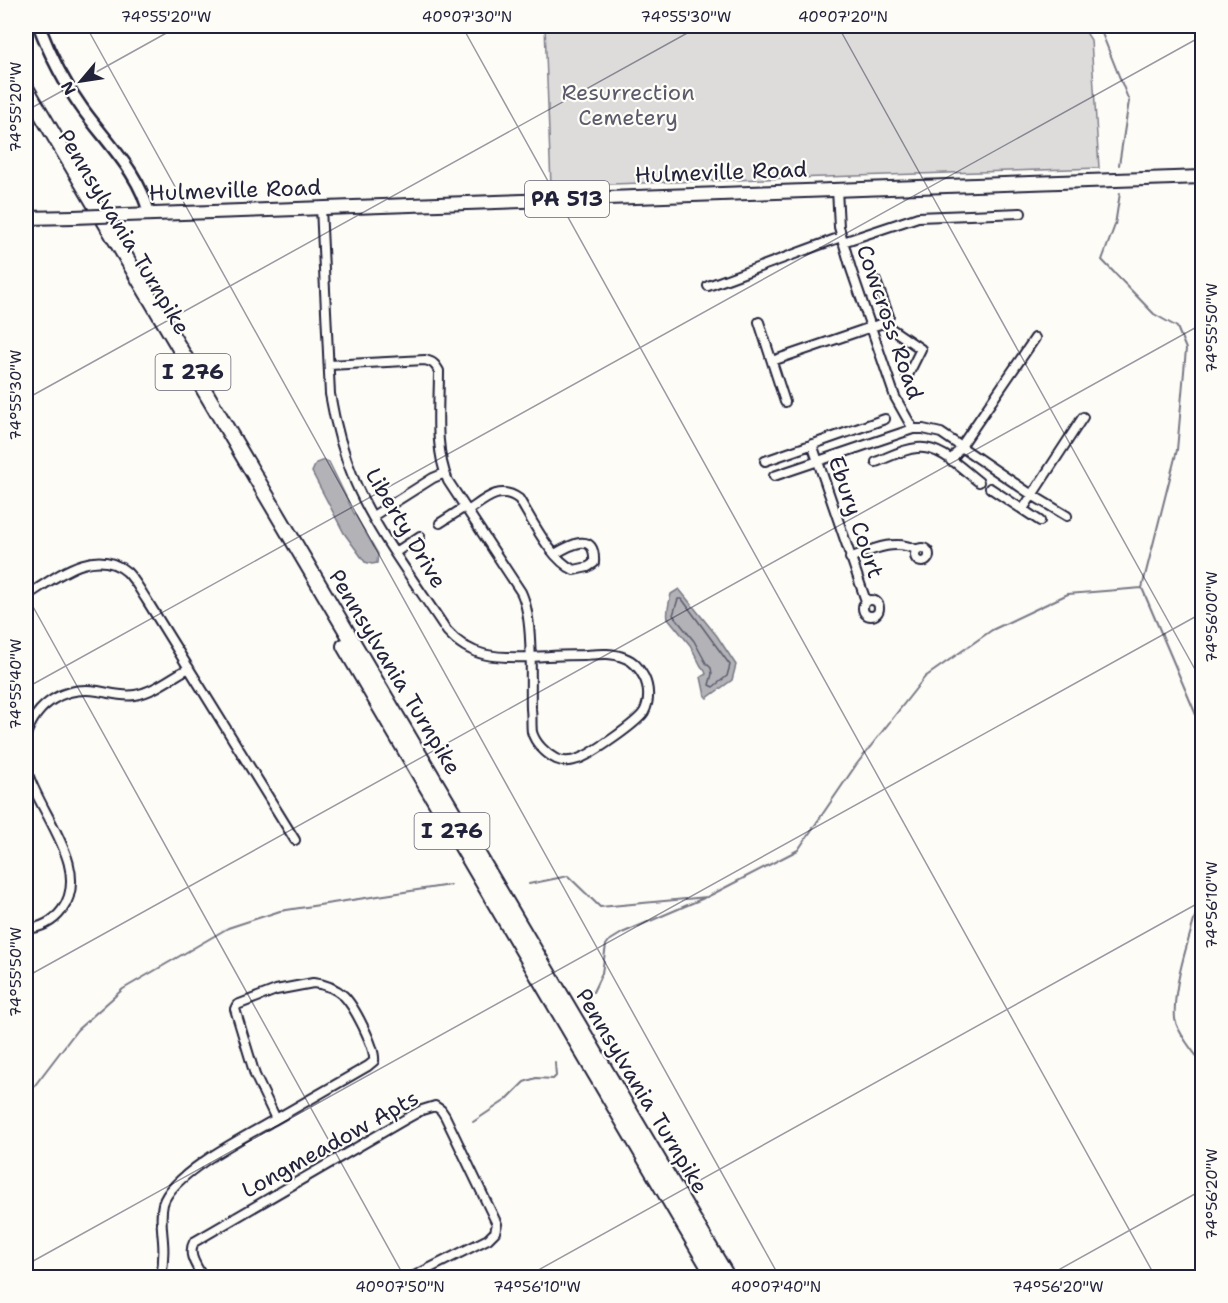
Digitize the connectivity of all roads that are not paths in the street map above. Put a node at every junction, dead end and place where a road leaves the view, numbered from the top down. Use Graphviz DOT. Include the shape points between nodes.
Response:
graph roads {
  1 [pos="39,26"];
  2 [pos="26,88"];
  3 [pos="26,107"];
  4 [pos="1203,177"];
  5 [pos="837,189"];
  6 [pos="321,207"];
  7 [pos="1021,213"];
  8 [pos="149,214"];
  9 [pos="26,218"];
  10 [pos="842,240"];
  11 [pos="876,280"];
  12 [pos="708,286"];
  13 [pos="759,322"];
  14 [pos="883,323"];
  15 [pos="871,327"];
  16 [pos="1035,338"];
  17 [pos="772,361"];
  18 [pos="329,365"];
  19 [pos="906,377"];
  20 [pos="785,402"];
  21 [pos="1083,417"];
  22 [pos="885,419"];
  23 [pos="913,429"];
  24 [pos="812,444"];
  25 [pos="960,446"];
  26 [pos="817,460"];
  27 [pos="765,461"];
  28 [pos="951,461"];
  29 [pos="876,462"];
  30 [pos="445,473"];
  31 [pos="774,476"];
  32 [pos="979,482"];
  33 [pos="990,488"];
  34 [pos="1032,495"];
  35 [pos="467,509"];
  36 [pos="1023,509"];
  37 [pos="373,516"];
  38 [pos="1067,516"];
  39 [pos="1040,521"];
  40 [pos="440,523"];
  41 [pos="420,536"];
  42 [pos="916,550"];
  43 [pos="396,552"];
  44 [pos="555,554"];
  45 [pos="850,558"];
  46 [pos="26,596"];
  47 [pos="866,601"];
  48 [pos="529,657"];
  49 [pos="189,668"];
  50 [pos="26,735"];
  51 [pos="26,767"];
  52 [pos="295,840"];
  53 [pos="26,929"];
  54 [pos="276,1119"];
  55 [pos="161,1278"];
  56 [pos="203,1278"];
  57 [pos="410,1278"];
  58 [pos="716,1278"];
  59 [pos="728,1278"];
  1 -- 8 [label="main road" via="70,91 138,182"];
  2 -- 59 [label="highway, Pennsylvania Turnpike / I 276"];
  3 -- 58 [label="highway, Pennsylvania Turnpike / I 276"];
  4 -- 5 [label="main road, Hulmeville Road / PA 513"];
  5 -- 6 [label="main road, Hulmeville Road / PA 513"];
  5 -- 10 [label="street, Cowcross Road"];
  6 -- 8 [label="main road, Hulmeville Road / PA 513"];
  6 -- 18 [label="street, Liberty Drive"];
  7 -- 10 [label="street" via="918,217"];
  8 -- 9 [label="main road, Hulmeville Road / PA 513, bridge"];
  10 -- 12 [label="street"];
  10 -- 15 [label="street, Cowcross Road"];
  11 -- 14 [label="street" via="890,316"];
  13 -- 17 [label="street"];
  14 -- 15 [label="street"];
  14 -- 19 [label="street" via="921,349"];
  15 -- 17 [label="street"];
  15 -- 23 [label="street, Cowcross Road" via="895,397"];
  16 -- 25 [label="street"];
  17 -- 20 [label="street"];
  18 -- 30 [label="street" via="432,362 439,371 440,451"];
  18 -- 37 [label="street, Liberty Drive" via="339,439 354,481"];
  21 -- 34 [label="street"];
  22 -- 24 [label="street"];
  23 -- 25 [label="street, Cowcross Road" via="934,431"];
  23 -- 26 [label="street"];
  24 -- 26 [label="street, Ebury Court"];
  24 -- 27 [label="street"];
  25 -- 28 [label="street"];
  25 -- 34 [label="street, Cowcross Road"];
  26 -- 31 [label="street"];
  26 -- 45 [label="street, Ebury Court"];
  28 -- 29 [label="street" via="926,447"];
  28 -- 32 [label="street"];
  30 -- 35 [label="street"];
  30 -- 37 [label="street"];
  33 -- 36 [label="street"];
  34 -- 36 [label="street"];
  34 -- 38 [label="street, Cowcross Road"];
  35 -- 40 [label="street"];
  35 -- 44 [label="street" via="497,493 512,494"];
  35 -- 48 [label="street" via="526,603"];
  36 -- 39 [label="street"];
  37 -- 43 [label="street, Liberty Drive"];
  41 -- 43 [label="street"];
  42 -- 45 [label="street" via="898,544"];
  43 -- 48 [label="street, Liberty Drive" via="455,640 495,658"];
  44 -- 44 [label="street" via="576,542 587,544 593,550 594,563 574,570"];
  45 -- 47 [label="street, Ebury Court"];
  46 -- 49 [label="street" via="83,564 100,561 124,570"];
  48 -- 48 [label="street, Liberty Drive" via="532,732 541,747 556,759 576,760 588,755 643,714 648,703 646,682 638,667 625,658 610,654"];
  49 -- 50 [label="street" via="137,695 66,692 41,708"];
  49 -- 52 [label="street"];
  51 -- 53 [label="street" via="72,872 71,891 60,912 42,926"];
  54 -- 54 [label="street" via="374,1061 374,1051 351,1005 329,986 305,984 237,1005 236,1014 255,1076"];
  54 -- 55 [label="street" via="206,1161 173,1187 161,1219"];
  56 -- 57 [label="street, Longmeadow Apts" via="191,1256 194,1242 404,1120 435,1106 445,1116 496,1224 493,1236"];
}
